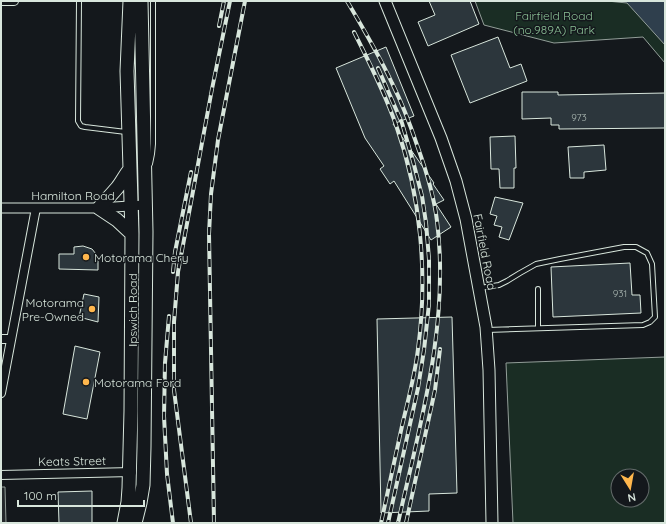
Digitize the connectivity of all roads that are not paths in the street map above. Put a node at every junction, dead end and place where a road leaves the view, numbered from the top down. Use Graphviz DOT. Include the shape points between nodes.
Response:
graph roads {
  1 [pos="1,1"];
  2 [pos="14,1"];
  3 [pos="80,1"];
  4 [pos="130,1"];
  5 [pos="142,1"];
  6 [pos="154,1"];
  7 [pos="385,1"];
  8 [pos="129,132"];
  9 [pos="130,169"];
  10 [pos="145,176"];
  11 [pos="145,205"];
  12 [pos="131,206"];
  13 [pos="1,208"];
  14 [pos="36,208"];
  15 [pos="99,208"];
  16 [pos="132,234"];
  17 [pos="479,288"];
  18 [pos="538,289"];
  19 [pos="538,328"];
  20 [pos="486,330"];
  21 [pos="1,339"];
  22 [pos="11,339"];
  23 [pos="1,393"];
  24 [pos="143,471"];
  25 [pos="129,472"];
  26 [pos="1,475"];
  27 [pos="124,523"];
  28 [pos="135,523"];
  29 [pos="492,523"];
  1 -- 2 [label="street"];
  3 -- 8 [label="lane" via="78,120 81,126 85,127"];
  4 -- 8 [label="highway, Ipswich Road" via="127,71"];
  5 -- 10 [label="highway, Ipswich Road"];
  6 -- 10 [label="lane, Ipswich Road" via="153,144"];
  7 -- 17 [label="main road, Fairfield Road" via="456,181"];
  8 -- 9 [label="highway, Ipswich Road"];
  9 -- 12 [label="highway, Ipswich Road"];
  9 -- 15 [label="highway" via="112,195"];
  10 -- 11 [label="highway, Ipswich Road"];
  11 -- 12 [label="street, Hamilton Road"];
  11 -- 24 [label="highway, Ipswich Road"];
  12 -- 15 [label="street, Hamilton Road"];
  12 -- 16 [label="highway, Ipswich Road"];
  13 -- 14 [label="street, Hamilton Road"];
  14 -- 15 [label="street, Hamilton Road"];
  14 -- 22 [label="street"];
  15 -- 16 [label="highway"];
  16 -- 25 [label="highway, Ipswich Road" via="132,403"];
  17 -- 19 [label="lane" via="499,285 536,264 560,258 624,247 636,247 647,253 652,264 655,317 650,322 643,325"];
  17 -- 20 [label="main road, Fairfield Road"];
  18 -- 19 [label="lane"];
  19 -- 20 [label="lane"];
  20 -- 29 [label="main road, Fairfield Road"];
  21 -- 22 [label="street"];
  22 -- 23 [label="street"];
  24 -- 25 [label="street, Keats Street"];
  24 -- 28 [label="highway, Ipswich Road" via="142,495"];
  25 -- 26 [label="street, Keats Street"];
  25 -- 27 [label="highway, Ipswich Road"];
}
